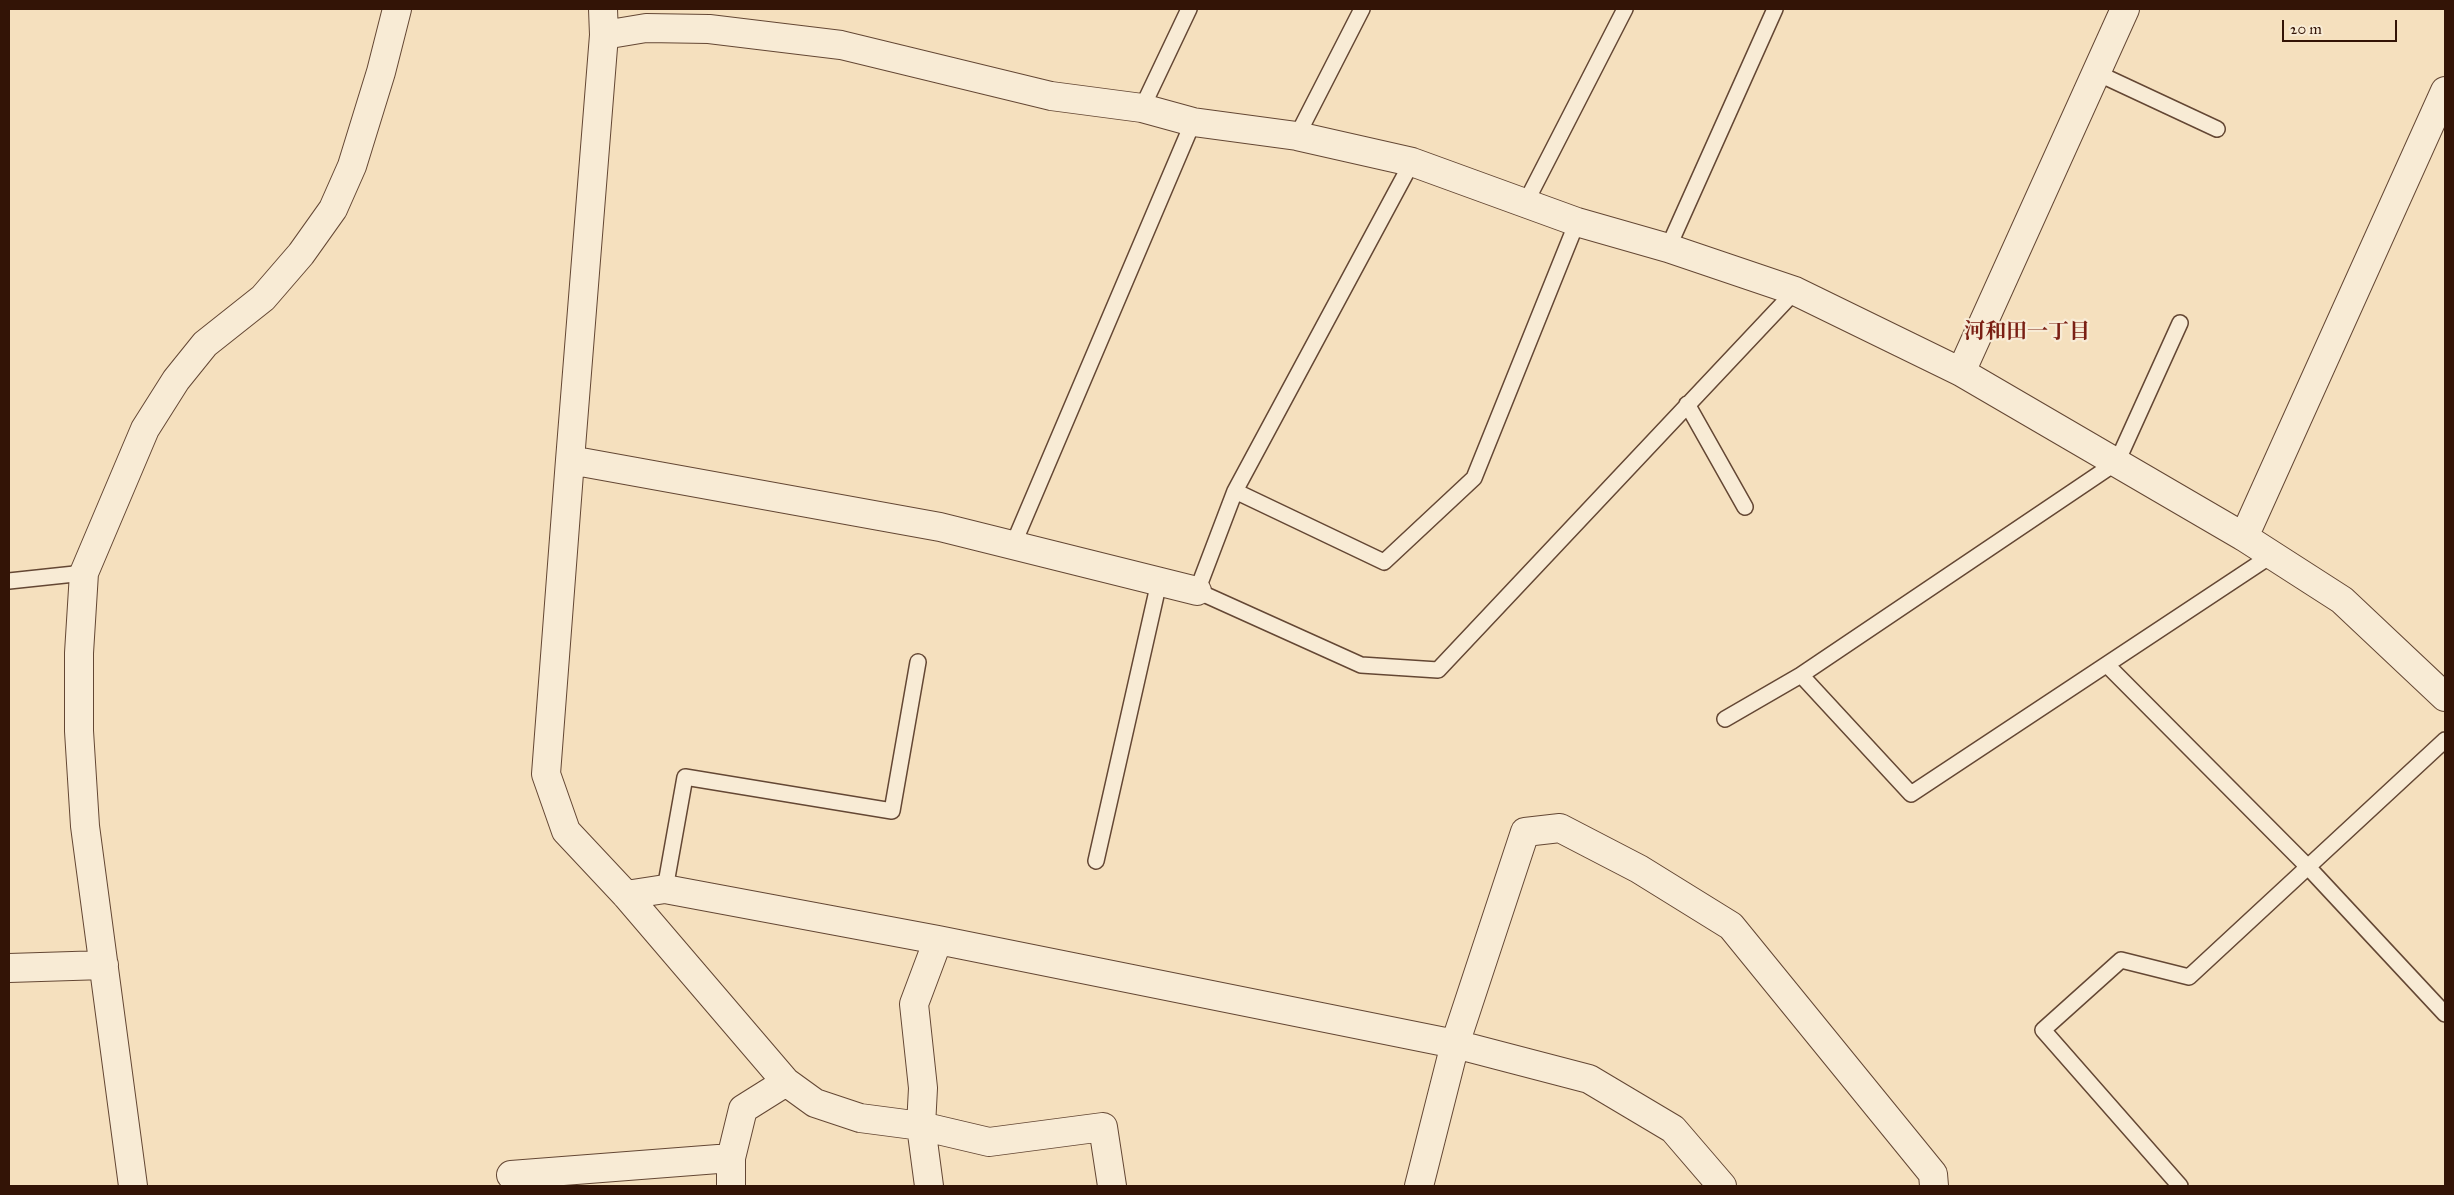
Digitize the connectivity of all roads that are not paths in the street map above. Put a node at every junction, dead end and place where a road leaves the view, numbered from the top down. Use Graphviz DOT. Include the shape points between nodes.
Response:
graph roads {
  1 [pos="397,9"];
  2 [pos="1190,9"];
  3 [pos="1362,9"];
  4 [pos="1625,9"];
  5 [pos="1775,9"];
  6 [pos="2125,9"];
  7 [pos="603,22"];
  8 [pos="2097,72"];
  9 [pos="2445,91"];
  10 [pos="1142,108"];
  11 [pos="1193,122"];
  12 [pos="2438,127"];
  13 [pos="2217,130"];
  14 [pos="1297,136"];
  15 [pos="1412,162"];
  16 [pos="1526,202"];
  17 [pos="1577,222"];
  18 [pos="1668,248"];
  19 [pos="1795,291"];
  20 [pos="2180,323"];
  21 [pos="1961,372"];
  22 [pos="1687,404"];
  23 [pos="570,460"];
  24 [pos="2117,462"];
  25 [pos="1235,491"];
  26 [pos="1745,507"];
  27 [pos="2244,537"];
  28 [pos="1013,545"];
  29 [pos="2272,555"];
  30 [pos="84,574"];
  31 [pos="9,581"];
  32 [pos="1160,582"];
  33 [pos="1197,591"];
  34 [pos="918,662"];
  35 [pos="2108,666"];
  36 [pos="1801,675"];
  37 [pos="2445,697"];
  38 [pos="1725,719"];
  39 [pos="2445,740"];
  40 [pos="1096,861"];
  41 [pos="2308,867"];
  42 [pos="665,889"];
  43 [pos="626,896"];
  44 [pos="938,940"];
  45 [pos="104,965"];
  46 [pos="9,968"];
  47 [pos="2445,1014"];
  48 [pos="1455,1044"];
  49 [pos="786,1082"];
  50 [pos="921,1126"];
  51 [pos="732,1158"];
  52 [pos="511,1175"];
  53 [pos="133,1186"];
  54 [pos="731,1186"];
  55 [pos="929,1186"];
  56 [pos="1112,1186"];
  57 [pos="1419,1186"];
  58 [pos="1722,1186"];
  59 [pos="1934,1186"];
  60 [pos="2180,1186"];
  1 -- 30 [label="street" via="352,166 333,209 301,254 263,298 205,344 176,380 145,430"];
  2 -- 10 [label="lane"];
  3 -- 14 [label="lane"];
  4 -- 16 [label="lane"];
  5 -- 18 [label="lane"];
  6 -- 8 [label="street"];
  7 -- 10 [label="street" via="646,28 709,29 841,45 1051,96"];
  7 -- 23 [label="street"];
  8 -- 13 [label="lane"];
  8 -- 21 [label="street"];
  9 -- 12 [label="street"];
  10 -- 11 [label="street"];
  11 -- 14 [label="street"];
  11 -- 28 [label="lane"];
  12 -- 27 [label="street"];
  14 -- 15 [label="street"];
  15 -- 16 [label="street"];
  15 -- 25 [label="lane"];
  16 -- 17 [label="street"];
  17 -- 18 [label="street"];
  17 -- 25 [label="lane" via="1474,478 1384,562"];
  18 -- 19 [label="street"];
  19 -- 21 [label="street"];
  19 -- 22 [label="lane"];
  20 -- 24 [label="lane"];
  21 -- 24 [label="street"];
  22 -- 26 [label="lane"];
  22 -- 33 [label="lane" via="1438,670 1361,665"];
  23 -- 28 [label="street" via="940,527"];
  23 -- 43 [label="street" via="546,774 566,831"];
  24 -- 27 [label="street"];
  24 -- 36 [label="lane"];
  25 -- 33 [label="lane"];
  27 -- 29 [label="street"];
  28 -- 32 [label="street"];
  29 -- 35 [label="lane"];
  29 -- 37 [label="street" via="2342,600"];
  30 -- 31 [label="lane"];
  30 -- 45 [label="street" via="79,731 85,826"];
  32 -- 33 [label="street"];
  32 -- 40 [label="lane"];
  34 -- 42 [label="lane" via="892,811 685,777"];
  35 -- 36 [label="lane" via="1911,794"];
  35 -- 41 [label="lane"];
  36 -- 38 [label="lane"];
  39 -- 41 [label="lane"];
  41 -- 47 [label="lane"];
  41 -- 60 [label="lane" via="2189,977 2122,960 2043,1030"];
  42 -- 43 [label="street"];
  42 -- 44 [label="street"];
  43 -- 49 [label="street"];
  44 -- 48 [label="street"];
  44 -- 50 [label="street" via="914,1004 923,1088"];
  45 -- 46 [label="street"];
  45 -- 53 [label="street"];
  48 -- 57 [label="street"];
  48 -- 58 [label="street" via="1589,1079 1673,1129"];
  48 -- 59 [label="street" via="1524,832 1560,828 1639,869 1731,926 1933,1174"];
  49 -- 50 [label="street" via="815,1103 860,1118"];
  49 -- 51 [label="street" via="743,1109"];
  50 -- 55 [label="street"];
  50 -- 56 [label="street" via="989,1142 1103,1127"];
  51 -- 52 [label="street"];
  51 -- 54 [label="street"];
}
